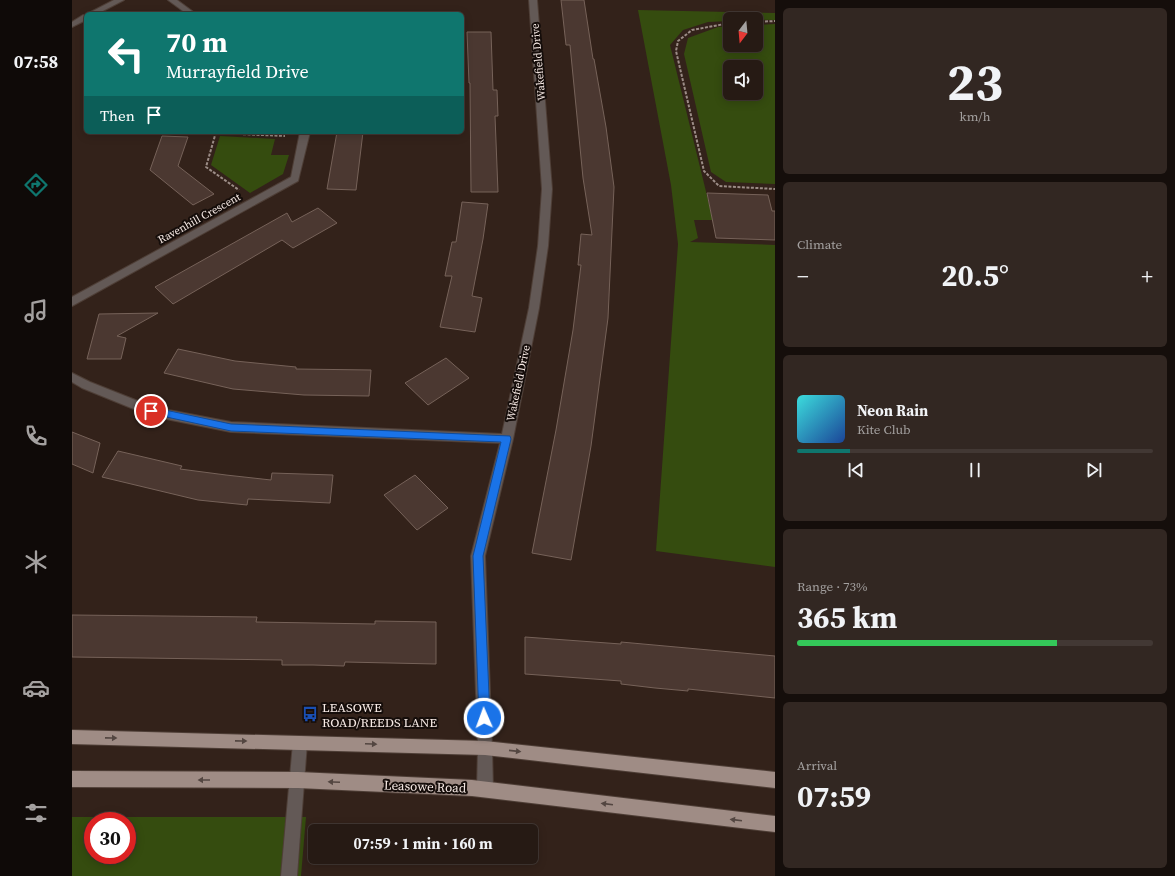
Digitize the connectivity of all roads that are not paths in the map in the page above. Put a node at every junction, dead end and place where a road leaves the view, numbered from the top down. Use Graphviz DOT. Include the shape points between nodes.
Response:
graph roads {
  1 [pos="120,0"];
  2 [pos="172,0"];
  3 [pos="533,0"];
  4 [pos="96,12"];
  5 [pos="189,12"];
  6 [pos="84,18"];
  7 [pos="72,25"];
  8 [pos="304,135"];
  9 [pos="72,302"];
  10 [pos="72,377"];
  11 [pos="507,439"];
  12 [pos="72,737"];
  13 [pos="300,743"];
  14 [pos="485,748"];
  15 [pos="72,779"];
  16 [pos="298,780"];
  17 [pos="775,780"];
  18 [pos="485,789"];
  19 [pos="775,824"];
  20 [pos="288,876"];
  1 -- 4 [label="street"];
  2 -- 5 [label="street"];
  3 -- 11 [label="street, Wakefield Drive" via="547,189 543,246 534,308"];
  6 -- 7 [label="street"];
  8 -- 9 [label="street, Ravenhill Crescent" via="295,179"];
  10 -- 11 [label="street" via="151,411 231,428"];
  11 -- 14 [label="street, Wakefield Drive" via="478,556"];
  12 -- 13 [label="main road, one-way"];
  13 -- 14 [label="main road, one-way"];
  13 -- 16 [label="street"];
  14 -- 17 [label="main road, one-way"];
  14 -- 18 [label="street, Wakefield Drive"];
  16 -- 15 [label="main road, Leasowe Road, one-way"];
  18 -- 16 [label="main road, Leasowe Road, one-way"];
  16 -- 20 [label="street"];
  19 -- 18 [label="main road, Leasowe Road, one-way"];
}
